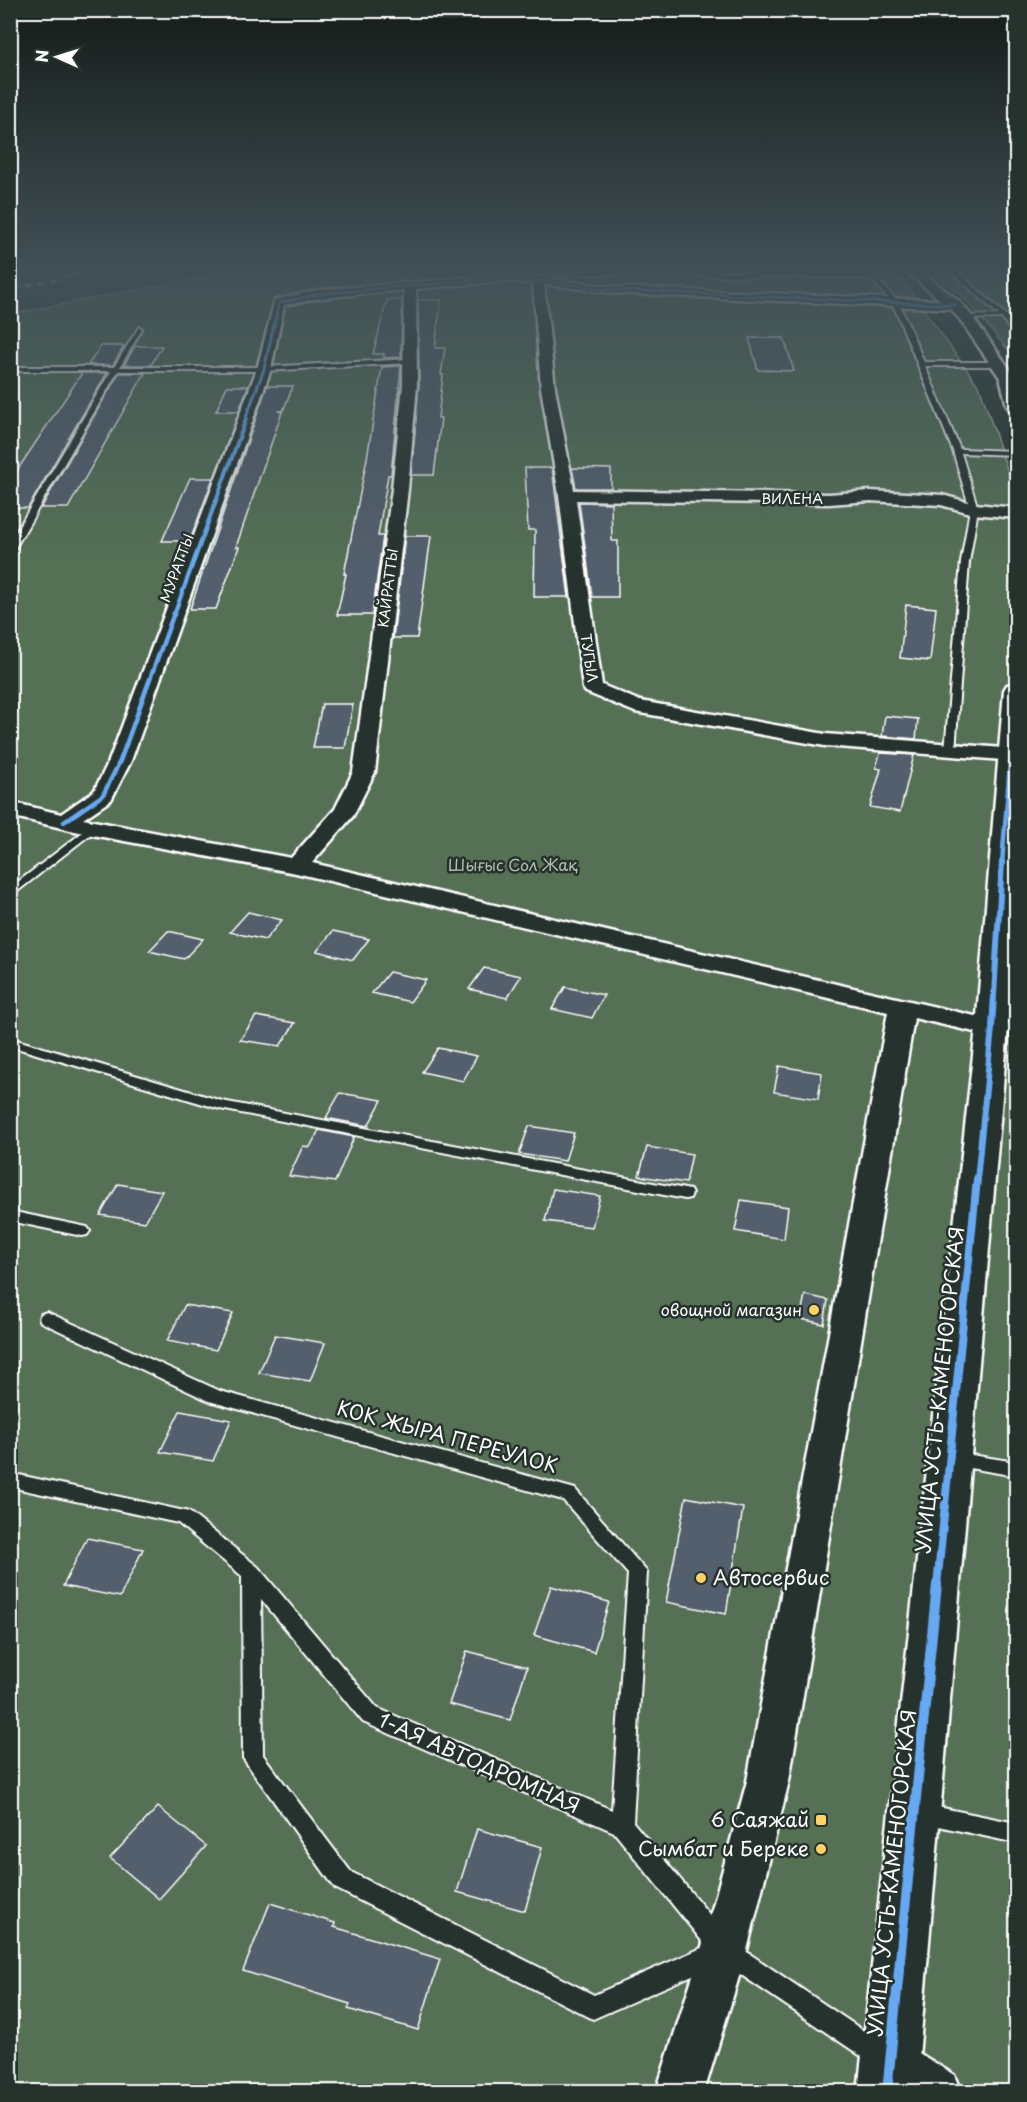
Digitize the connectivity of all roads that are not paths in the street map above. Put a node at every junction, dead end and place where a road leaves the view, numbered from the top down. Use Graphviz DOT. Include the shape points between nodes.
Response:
graph roads {
  1 [pos="119,365"];
  2 [pos="265,365"];
  3 [pos="335,365"];
  4 [pos="410,365"];
  5 [pos="546,365"];
  6 [pos="920,365"];
  7 [pos="999,365"];
  8 [pos="10,369"];
  9 [pos="117,369"];
  10 [pos="264,369"];
  11 [pos="1017,406"];
  12 [pos="957,451"];
  13 [pos="1017,453"];
  14 [pos="567,495"];
  15 [pos="974,509"];
  16 [pos="1017,513"];
  17 [pos="10,550"];
  18 [pos="1017,690"];
  19 [pos="950,751"];
  20 [pos="1013,755"];
  21 [pos="10,809"];
  22 [pos="64,822"];
  23 [pos="92,828"];
  24 [pos="296,866"];
  25 [pos="1008,892"];
  26 [pos="10,894"];
  27 [pos="902,1009"];
  28 [pos="1004,1028"];
  29 [pos="10,1042"];
  30 [pos="686,1194"];
  31 [pos="10,1216"];
  32 [pos="82,1231"];
  33 [pos="47,1318"];
  34 [pos="950,1458"];
  35 [pos="1017,1469"];
  36 [pos="10,1480"];
  37 [pos="251,1573"];
  38 [pos="916,1812"];
  39 [pos="622,1825"];
  40 [pos="1017,1833"];
  41 [pos="724,1950"];
  42 [pos="888,2077"];
  43 [pos="680,2091"];
  44 [pos="937,2091"];
  1 -- 9 [label="lane"];
  2 -- 10 [label="street, МУРАТТЫ"];
  3 -- 10 [label="lane"];
  4 -- 24 [label="street, КАЙРАТТЫ" via="400,489 364,772 345,811"];
  5 -- 14 [label="street, ТУГЫЛ"];
  6 -- 12 [label="lane"];
  7 -- 11 [label="street" via="1008,378"];
  8 -- 9 [label="lane"];
  9 -- 10 [label="lane"];
  9 -- 17 [label="lane"];
  10 -- 22 [label="street, МУРАТТЫ" via="120,761 103,795"];
  12 -- 13 [label="lane"];
  12 -- 15 [label="lane"];
  14 -- 15 [label="street, ВИЛЕНА" via="817,499 870,496 942,500"];
  14 -- 19 [label="street, ТУГЫЛ" via="592,688 635,706 825,740"];
  15 -- 16 [label="street, ВИЛЕНА"];
  15 -- 19 [label="lane" via="965,562"];
  18 -- 20 [label="street, УЛИЦА УСТЬ-КАМЕНОГОРСКАЯ"];
  19 -- 20 [label="street, ТУГЫЛ"];
  20 -- 25 [label="street, УЛИЦА УСТЬ-КАМЕНОГОРСКАЯ"];
  21 -- 22 [label="street"];
  22 -- 23 [label="street"];
  23 -- 24 [label="street"];
  23 -- 26 [label="lane"];
  24 -- 27 [label="street"];
  25 -- 28 [label="street, УЛИЦА УСТЬ-КАМЕНОГОРСКАЯ"];
  27 -- 28 [label="street"];
  27 -- 41 [label="street" via="768,1781"];
  28 -- 34 [label="street, УЛИЦА УСТЬ-КАМЕНОГОРСКАЯ"];
  29 -- 30 [label="lane" via="220,1105"];
  31 -- 32 [label="lane"];
  33 -- 39 [label="lane, КОК ЖЫРА ПЕРЕУЛОК" via="215,1396 569,1494 639,1572"];
  34 -- 35 [label="lane"];
  34 -- 38 [label="street, УЛИЦА УСТЬ-КАМЕНОГОРСКАЯ"];
  36 -- 37 [label="lane, 1-АЯ АВТОДРОМНАЯ" via="183,1517"];
  37 -- 39 [label="lane, 1-АЯ АВТОДРОМНАЯ" via="370,1715"];
  37 -- 41 [label="lane" via="253,1758 343,1880 593,2007"];
  38 -- 40 [label="lane"];
  38 -- 42 [label="street, УЛИЦА УСТЬ-КАМЕНОГОРСКАЯ"];
  39 -- 41 [label="lane, 1-АЯ АВТОДРОМНАЯ"];
  41 -- 42 [label="lane, 1-АЯ АВТОДРОМНАЯ"];
  41 -- 43 [label="street"];
  42 -- 44 [label="street"];
}
